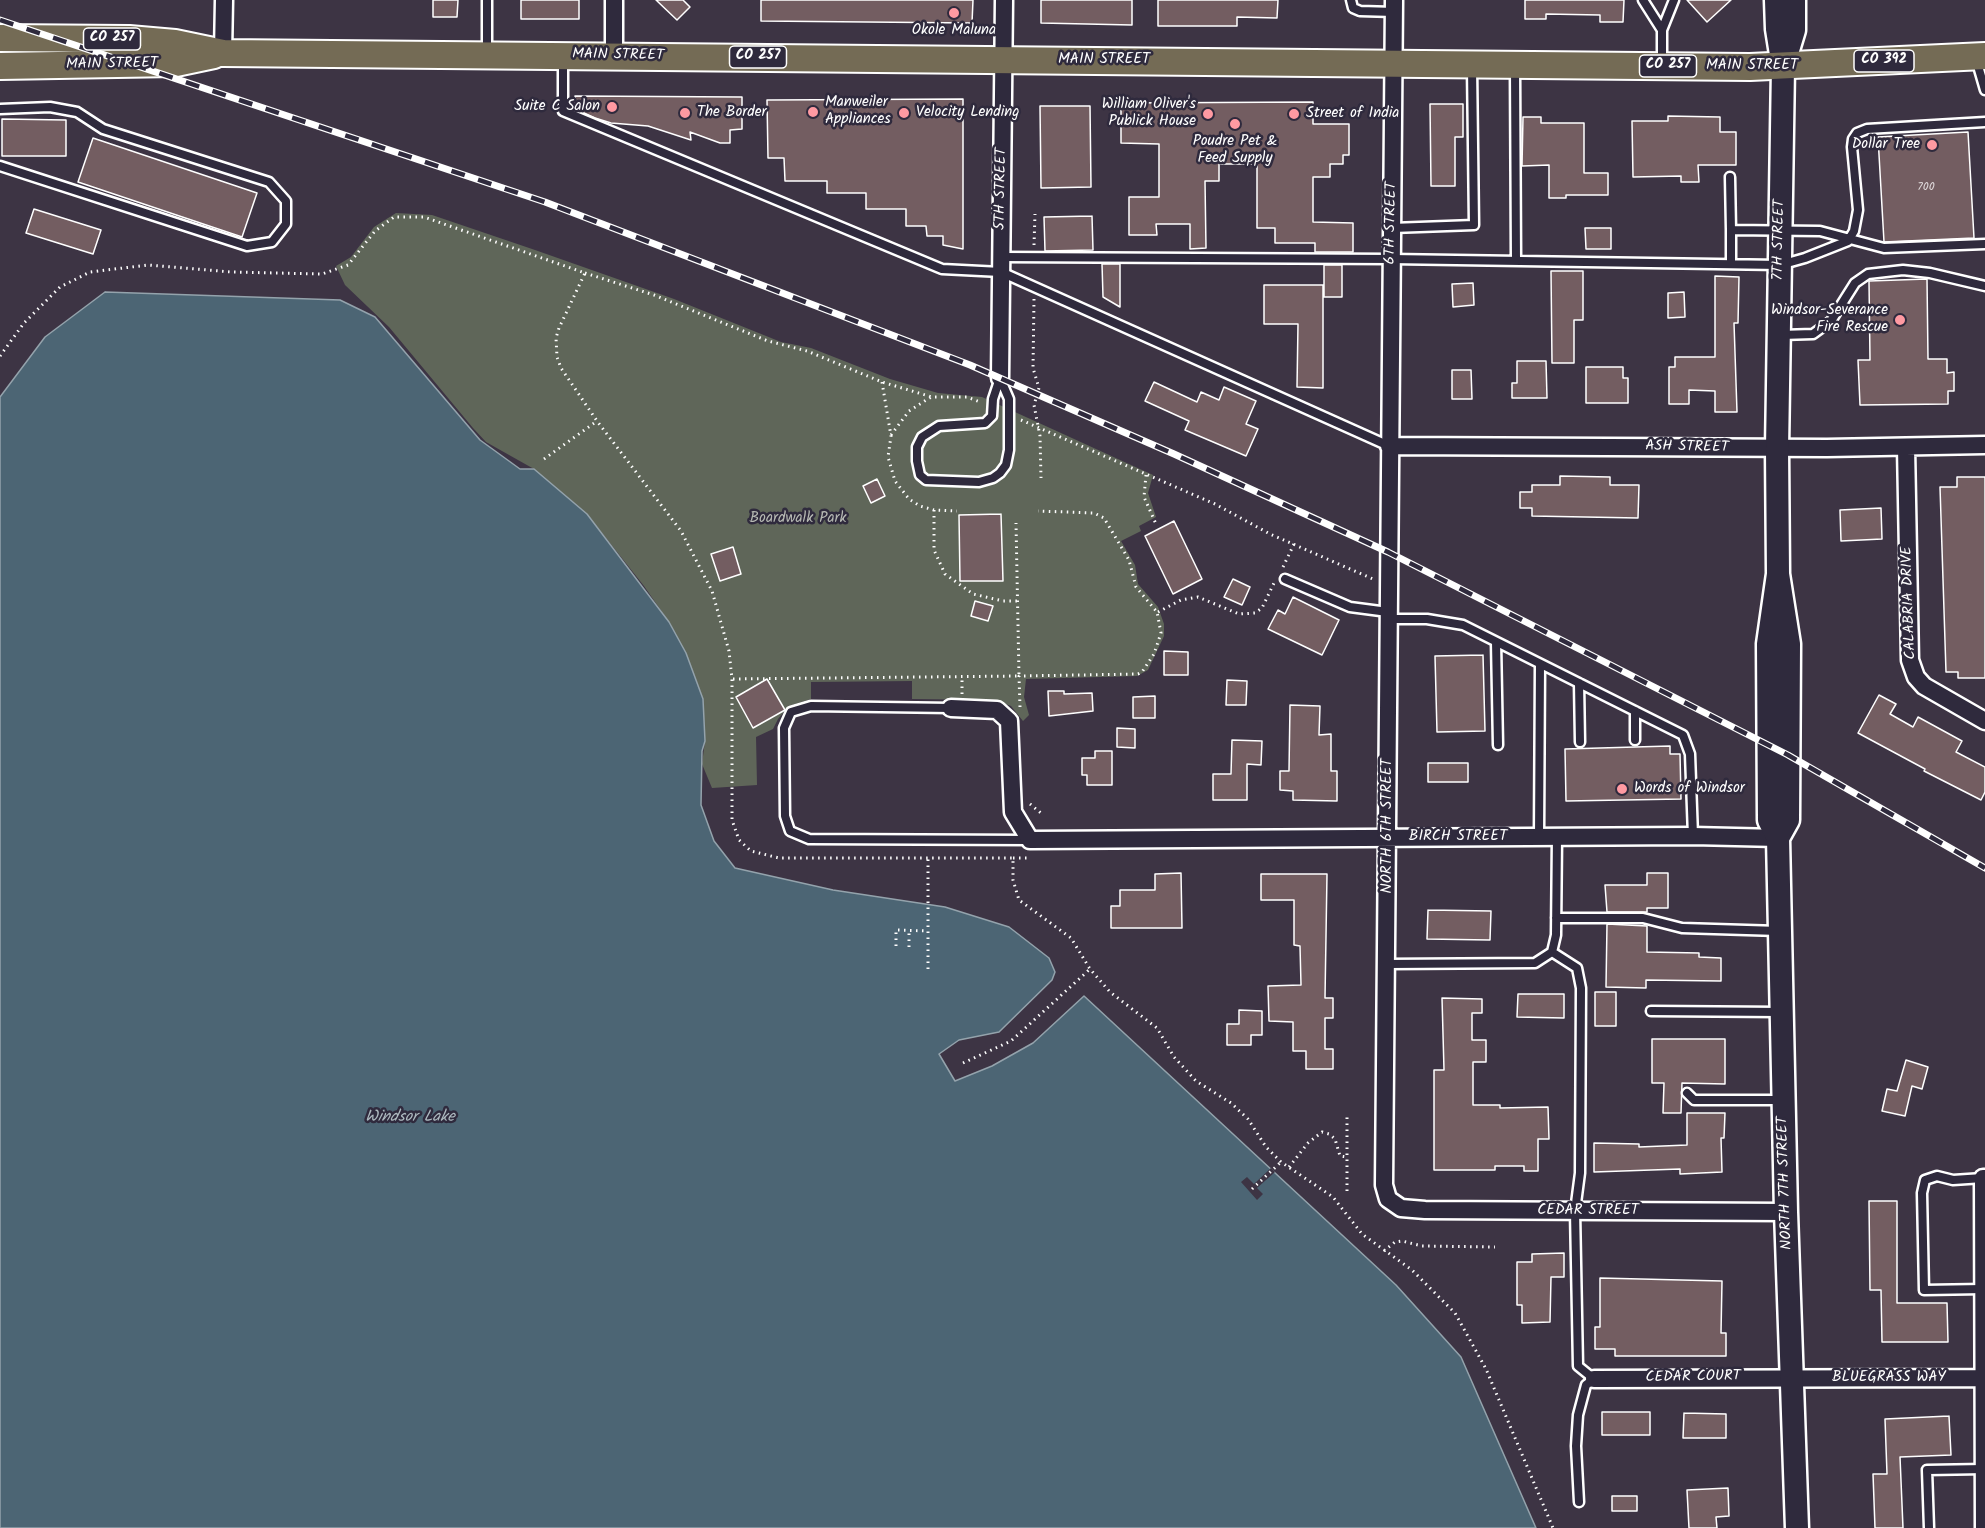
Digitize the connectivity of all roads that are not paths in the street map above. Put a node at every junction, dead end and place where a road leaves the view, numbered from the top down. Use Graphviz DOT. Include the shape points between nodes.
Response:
graph roads {
  1 [pos="224,0"];
  2 [pos="487,0"];
  3 [pos="614,0"];
  4 [pos="1004,0"];
  5 [pos="1351,0"];
  6 [pos="1643,0"];
  7 [pos="1674,0"];
  8 [pos="1776,0"];
  9 [pos="1794,0"];
  10 [pos="1394,6"];
  11 [pos="1662,30"];
  12 [pos="0,38"];
  13 [pos="223,53"];
  14 [pos="487,54"];
  15 [pos="563,55"];
  16 [pos="614,56"];
  17 [pos="1980,56"];
  18 [pos="1004,59"];
  19 [pos="1394,63"];
  20 [pos="1472,64"];
  21 [pos="1515,64"];
  22 [pos="0,66"];
  23 [pos="1662,66"];
  24 [pos="1783,67"];
  25 [pos="1985,90"];
  26 [pos="0,109"];
  27 [pos="1985,122"];
  28 [pos="0,166"];
  29 [pos="1730,177"];
  30 [pos="1392,228"];
  31 [pos="1780,229"];
  32 [pos="1731,230"];
  33 [pos="1848,241"];
  34 [pos="1985,244"];
  35 [pos="1391,258"];
  36 [pos="1516,261"];
  37 [pos="1001,264"];
  38 [pos="1731,264"];
  39 [pos="1780,265"];
  40 [pos="1985,286"];
  41 [pos="1779,336"];
  42 [pos="1000,378"];
  43 [pos="1389,446"];
  44 [pos="1985,446"];
  45 [pos="1906,447"];
  46 [pos="1777,448"];
  47 [pos="1286,579"];
  48 [pos="1388,615"];
  49 [pos="1496,642"];
  50 [pos="1540,664"];
  51 [pos="1579,683"];
  52 [pos="951,708"];
  53 [pos="1635,711"];
  54 [pos="1985,721"];
  55 [pos="1635,740"];
  56 [pos="1580,742"];
  57 [pos="1498,745"];
  58 [pos="1693,836"];
  59 [pos="1539,837"];
  60 [pos="1557,837"];
  61 [pos="1389,838"];
  62 [pos="1778,838"];
  63 [pos="1030,840"];
  64 [pos="1556,918"];
  65 [pos="1780,931"];
  66 [pos="1552,952"];
  67 [pos="1387,964"];
  68 [pos="1651,1011"];
  69 [pos="1782,1012"];
  70 [pos="1687,1093"];
  71 [pos="1783,1100"];
  72 [pos="1984,1178"];
  73 [pos="1393,1202"];
  74 [pos="1575,1211"];
  75 [pos="1786,1212"];
  76 [pos="1983,1289"];
  77 [pos="1793,1377"];
  78 [pos="1984,1378"];
  79 [pos="1594,1379"];
  80 [pos="1984,1469"];
  81 [pos="1579,1502"];
  82 [pos="1797,1528"];
  83 [pos="1929,1528"];
  84 [pos="1984,1528"];
  1 -- 13 [label="street"];
  2 -- 14 [label="lane"];
  3 -- 16 [label="street"];
  4 -- 18 [label="street, 5TH STREET"];
  5 -- 10 [label="lane" via="1353,8 1360,11"];
  6 -- 11 [label="lane"];
  7 -- 11 [label="lane"];
  8 -- 24 [label="main road, 7TH STREET"];
  9 -- 24 [label="main road, 7TH STREET" via="1794,30"];
  10 -- 19 [label="street, 6TH STREET"];
  11 -- 23 [label="lane"];
  12 -- 13 [label="main road, MAIN STREET / CO 257" via="129,39"];
  13 -- 14 [label="main road, MAIN STREET / CO 257"];
  13 -- 22 [label="main road, MAIN STREET / CO 257" via="176,63"];
  14 -- 15 [label="main road, MAIN STREET / CO 257"];
  15 -- 16 [label="main road, MAIN STREET / CO 257"];
  15 -- 37 [label="lane" via="562,111 942,269"];
  16 -- 18 [label="main road, MAIN STREET / CO 257"];
  17 -- 24 [label="main road, MAIN STREET / CO 392"];
  17 -- 25 [label="lane"];
  18 -- 19 [label="main road, MAIN STREET / CO 257"];
  18 -- 37 [label="street, 5TH STREET"];
  19 -- 20 [label="main road, MAIN STREET / CO 257"];
  19 -- 30 [label="street, 6TH STREET"];
  20 -- 21 [label="main road, MAIN STREET / CO 257"];
  20 -- 30 [label="lane" via="1474,225"];
  21 -- 23 [label="main road, MAIN STREET / CO 257"];
  21 -- 36 [label="lane"];
  23 -- 24 [label="main road, MAIN STREET / CO 257"];
  24 -- 31 [label="main road, 7TH STREET"];
  26 -- 28 [label="lane" via="50,107 77,112 103,129 269,182 286,201 286,224 272,242 247,246"];
  27 -- 33 [label="lane" via="1867,129 1857,133 1852,147 1857,221"];
  29 -- 32 [label="lane"];
  30 -- 35 [label="street, 6TH STREET"];
  31 -- 32 [label="lane"];
  31 -- 33 [label="lane" via="1820,231"];
  31 -- 39 [label="main road, 7TH STREET"];
  32 -- 38 [label="lane"];
  33 -- 34 [label="lane" via="1884,249"];
  33 -- 39 [label="lane"];
  35 -- 36 [label="lane"];
  35 -- 37 [label="lane" via="1034,257"];
  35 -- 43 [label="street, 6TH STREET"];
  36 -- 38 [label="lane"];
  37 -- 42 [label="street, 5TH STREET"];
  37 -- 43 [label="lane" via="1034,286"];
  38 -- 39 [label="lane"];
  39 -- 41 [label="main road, 7TH STREET"];
  40 -- 41 [label="lane" via="1903,270 1868,274 1855,283 1831,321 1813,334"];
  41 -- 46 [label="main road, 7TH STREET"];
  42 -- 42 [label="lane" via="992,416 985,423 939,426 922,437 917,461 920,475 926,480 979,482 993,478 1006,465 1009,399"];
  43 -- 46 [label="street, ASH STREET"];
  43 -- 48 [label="street, NORTH 6TH STREET"];
  44 -- 45 [label="street, ASH STREET"];
  45 -- 46 [label="street, ASH STREET"];
  45 -- 54 [label="street, CALABRIA DRIVE" via="1910,660 1924,686"];
  46 -- 62 [label="main road, NORTH 7TH STREET" via="1778,574 1768,644 1769,820"];
  47 -- 48 [label="lane" via="1350,607"];
  48 -- 49 [label="lane" via="1463,626"];
  48 -- 61 [label="street, NORTH 6TH STREET"];
  49 -- 50 [label="lane"];
  49 -- 57 [label="lane"];
  50 -- 51 [label="lane"];
  50 -- 59 [label="lane"];
  51 -- 53 [label="lane"];
  51 -- 56 [label="lane"];
  52 -- 63 [label="street" via="997,710 1006,716 1011,728 1013,812"];
  52 -- 63 [label="lane" via="811,706 791,712 784,728 785,816 790,831 809,839"];
  53 -- 55 [label="lane"];
  53 -- 58 [label="lane" via="1683,735 1688,744"];
  58 -- 60 [label="street, BIRCH STREET"];
  58 -- 62 [label="street, BIRCH STREET"];
  59 -- 60 [label="street, BIRCH STREET"];
  59 -- 61 [label="street, BIRCH STREET"];
  60 -- 64 [label="lane"];
  61 -- 63 [label="street, BIRCH STREET"];
  61 -- 67 [label="street, NORTH 6TH STREET"];
  62 -- 65 [label="main road, NORTH 7TH STREET"];
  64 -- 65 [label="lane" via="1643,918 1682,928"];
  64 -- 66 [label="lane"];
  65 -- 69 [label="main road, NORTH 7TH STREET"];
  66 -- 67 [label="lane" via="1535,963"];
  66 -- 74 [label="lane" via="1577,968 1581,988 1580,1173"];
  67 -- 73 [label="street, NORTH 6TH STREET" via="1384,1185 1388,1199"];
  68 -- 69 [label="lane"];
  69 -- 71 [label="main road, NORTH 7TH STREET"];
  70 -- 71 [label="lane" via="1694,1100"];
  71 -- 75 [label="main road, NORTH 7TH STREET"];
  72 -- 76 [label="street"];
  72 -- 76 [label="lane" via="1953,1180 1937,1176 1925,1180 1922,1193 1924,1290"];
  73 -- 74 [label="street, CEDAR STREET" via="1401,1208 1425,1210"];
  74 -- 75 [label="street, CEDAR STREET"];
  74 -- 79 [label="lane" via="1578,1365"];
  75 -- 77 [label="main road, NORTH 7TH STREET"];
  76 -- 78 [label="street"];
  77 -- 78 [label="street, BLUEGRASS WAY"];
  77 -- 79 [label="street, CEDAR COURT"];
  77 -- 82 [label="main road, NORTH 7TH STREET"];
  78 -- 80 [label="street"];
  79 -- 81 [label="lane" via="1586,1385 1578,1415"];
  80 -- 83 [label="lane" via="1927,1470"];
  80 -- 84 [label="street"];
}
